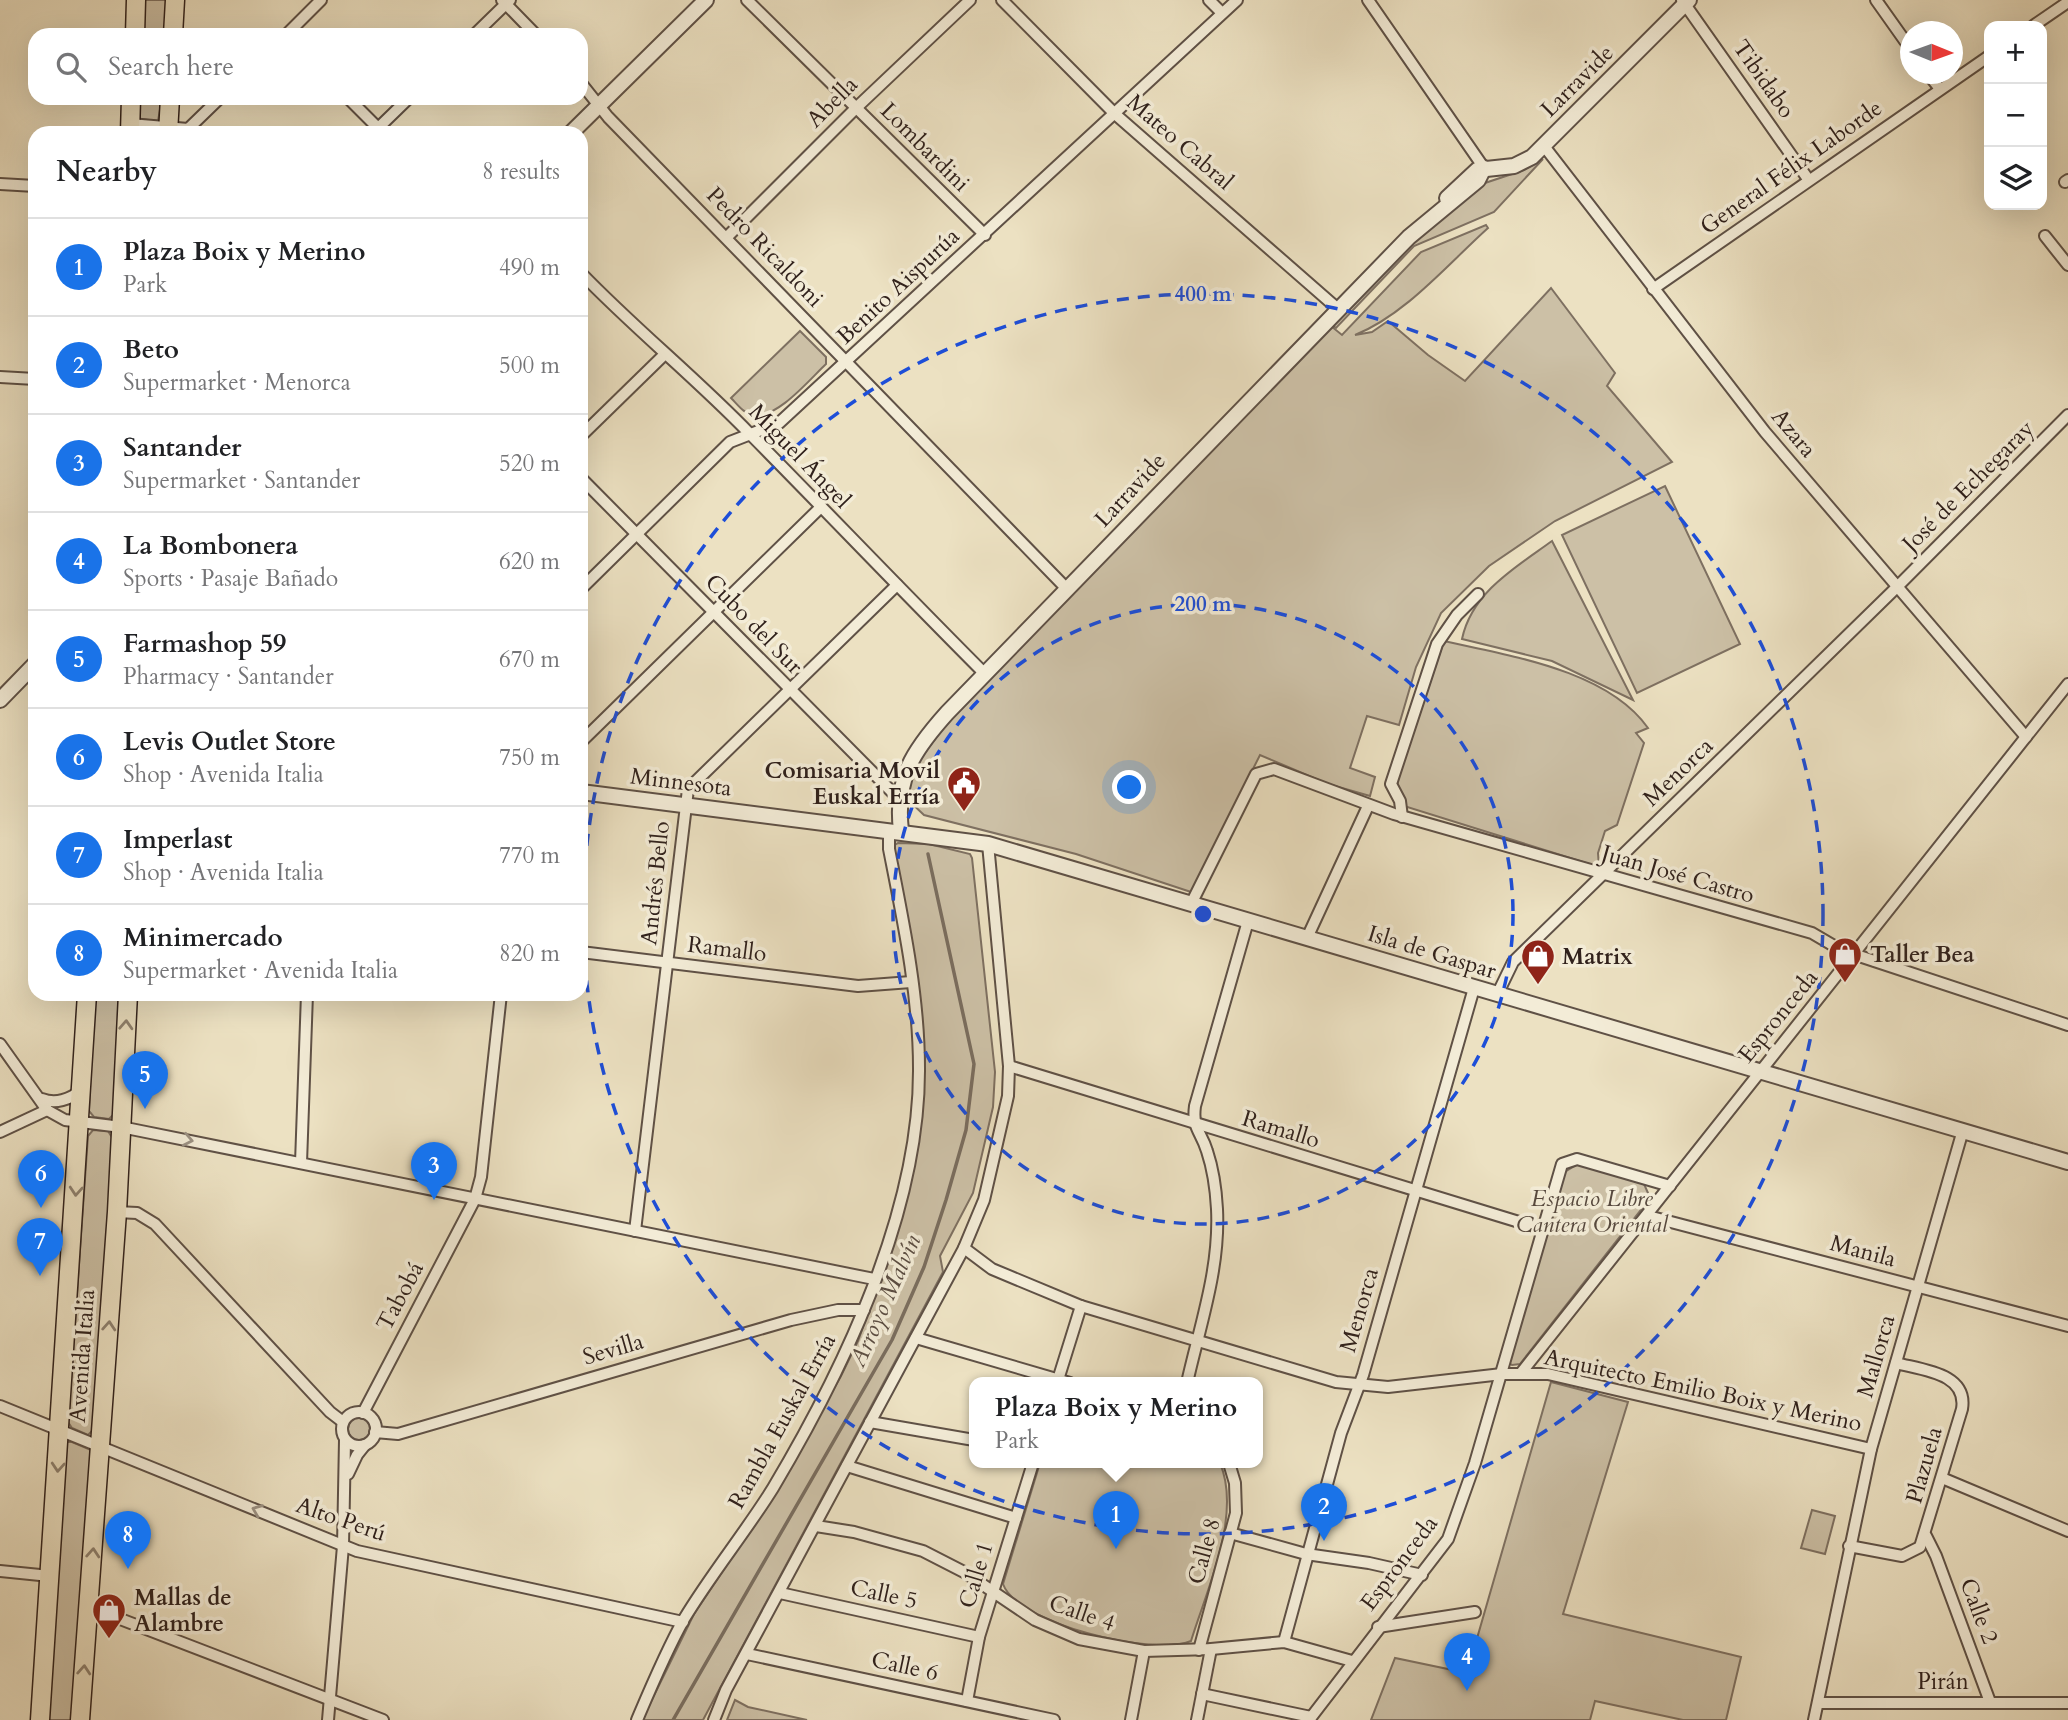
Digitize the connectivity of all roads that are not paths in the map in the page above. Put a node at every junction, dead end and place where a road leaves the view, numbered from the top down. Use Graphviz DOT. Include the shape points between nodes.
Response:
graph roads {
  1 [pos="136,0"];
  2 [pos="175,0"];
  3 [pos="321,0"];
  4 [pos="706,0"];
  5 [pos="747,0"];
  6 [pos="970,0"];
  7 [pos="1002,0"];
  8 [pos="1209,0"];
  9 [pos="1237,0"];
  10 [pos="1368,0"];
  11 [pos="1876,0"];
  12 [pos="506,1"];
  13 [pos="1685,1"];
  14 [pos="2068,2"];
  15 [pos="1223,13"];
  16 [pos="2040,21"];
  17 [pos="135,28"];
  18 [pos="173,28"];
  19 [pos="293,28"];
  20 [pos="481,28"];
  21 [pos="530,28"];
  22 [pos="1900,34"];
  23 [pos="1984,59"];
  24 [pos="1936,84"];
  25 [pos="1940,89"];
  26 [pos="588,91"];
  27 [pos="131,105"];
  28 [pos="170,105"];
  29 [pos="213,105"];
  30 [pos="354,105"];
  31 [pos="402,105"];
  32 [pos="600,105"];
  33 [pos="856,108"];
  34 [pos="1115,114"];
  35 [pos="130,126"];
  36 [pos="168,126"];
  37 [pos="190,126"];
  38 [pos="373,126"];
  39 [pos="383,126"];
  40 [pos="578,126"];
  41 [pos="1544,146"];
  42 [pos="1484,168"];
  43 [pos="1808,179"];
  44 [pos="0,184"];
  45 [pos="28,186"];
  46 [pos="985,235"];
  47 [pos="2045,236"];
  48 [pos="727,237"];
  49 [pos="2068,265"];
  50 [pos="595,268"];
  51 [pos="588,274"];
  52 [pos="588,283"];
  53 [pos="1653,289"];
  54 [pos="1338,309"];
  55 [pos="665,354"];
  56 [pos="846,362"];
  57 [pos="0,377"];
  58 [pos="28,379"];
  59 [pos="2068,415"];
  60 [pos="588,429"];
  61 [pos="750,433"];
  62 [pos="588,485"];
  63 [pos="821,508"];
  64 [pos="636,536"];
  65 [pos="588,582"];
  66 [pos="897,585"];
  67 [pos="1898,586"];
  68 [pos="1067,589"];
  69 [pos="1478,594"];
  70 [pos="714,611"];
  71 [pos="28,671"];
  72 [pos="984,673"];
  73 [pos="2068,684"];
  74 [pos="788,690"];
  75 [pos="0,700"];
  76 [pos="588,735"];
  77 [pos="2026,737"];
  78 [pos="588,793"];
  79 [pos="898,798"];
  80 [pos="684,805"];
  81 [pos="1368,806"];
  82 [pos="1402,817"];
  83 [pos="895,831"];
  84 [pos="988,844"];
  85 [pos="1604,874"];
  86 [pos="1191,904"];
  87 [pos="1248,921"];
  88 [pos="1307,938"];
  89 [pos="588,953"];
  90 [pos="1856,953"];
  91 [pos="667,963"];
  92 [pos="911,982"];
  93 [pos="1474,988"];
  94 [pos="1497,995"];
  95 [pos="87,1001"];
  96 [pos="128,1001"];
  97 [pos="307,1001"];
  98 [pos="500,1001"];
  99 [pos="2068,1024"];
  100 [pos="0,1044"];
  101 [pos="1009,1066"];
  102 [pos="1761,1071"];
  103 [pos="83,1088"];
  104 [pos="44,1104"];
  105 [pos="81,1123"];
  106 [pos="1193,1124"];
  107 [pos="121,1127"];
  108 [pos="1963,1130"];
  109 [pos="0,1132"];
  110 [pos="2068,1162"];
  111 [pos="301,1163"];
  112 [pos="1670,1186"];
  113 [pos="1414,1190"];
  114 [pos="475,1199"];
  115 [pos="117,1212"];
  116 [pos="1648,1216"];
  117 [pos="1542,1229"];
  118 [pos="635,1231"];
  119 [pos="964,1248"];
  120 [pos="874,1279"];
  121 [pos="1918,1287"];
  122 [pos="1081,1306"];
  123 [pos="864,1310"];
  124 [pos="2068,1326"];
  125 [pos="916,1338"];
  126 [pos="1197,1338"];
  127 [pos="1896,1363"];
  128 [pos="1521,1373"];
  129 [pos="1502,1374"];
  130 [pos="1045,1377"];
  131 [pos="1063,1377"];
  132 [pos="1188,1377"];
  133 [pos="1357,1386"];
  134 [pos="0,1406"];
  135 [pos="363,1413"];
  136 [pos="343,1422"];
  137 [pos="870,1422"];
  138 [pos="61,1430"];
  139 [pos="375,1432"];
  140 [pos="969,1439"];
  141 [pos="345,1440"];
  142 [pos="365,1445"];
  143 [pos="101,1446"];
  144 [pos="1871,1449"];
  145 [pos="847,1466"];
  146 [pos="1031,1468"];
  147 [pos="1229,1468"];
  148 [pos="1942,1478"];
  149 [pos="346,1480"];
  150 [pos="1016,1518"];
  151 [pos="816,1526"];
  152 [pos="2068,1531"];
  153 [pos="1230,1533"];
  154 [pos="1926,1535"];
  155 [pos="343,1546"];
  156 [pos="1849,1546"];
  157 [pos="1306,1554"];
  158 [pos="0,1571"];
  159 [pos="1422,1575"];
  160 [pos="50,1576"];
  161 [pos="993,1592"];
  162 [pos="780,1593"];
  163 [pos="89,1607"];
  164 [pos="1475,1612"];
  165 [pos="683,1622"];
  166 [pos="1378,1626"];
  167 [pos="979,1637"];
  168 [pos="1284,1642"];
  169 [pos="1211,1649"];
  170 [pos="1199,1650"];
  171 [pos="1143,1651"];
  172 [pos="747,1654"];
  173 [pos="1352,1661"];
  174 [pos="43,1688"];
  175 [pos="1202,1694"];
  176 [pos="330,1699"];
  177 [pos="967,1701"];
  178 [pos="1990,1702"];
  179 [pos="1818,1703"];
  180 [pos="2068,1703"];
  181 [pos="1310,1719"];
  182 [pos="40,1720"];
  183 [pos="49,1720"];
  184 [pos="80,1720"];
  185 [pos="328,1720"];
  186 [pos="383,1720"];
  187 [pos="637,1720"];
  188 [pos="714,1720"];
  189 [pos="1054,1720"];
  190 [pos="1131,1720"];
  191 [pos="1197,1720"];
  192 [pos="1814,1720"];
  1 -- 17 [label="main road"];
  2 -- 18 [label="main road"];
  3 -- 19 [label="street"];
  4 -- 32 [label="street"];
  5 -- 33 [label="street, Lombardini"];
  6 -- 33 [label="street, Abella"];
  7 -- 34 [label="street, Mateo Cabral"];
  8 -- 15 [label="street"];
  9 -- 15 [label="street, Benito Aispurúa"];
  10 -- 42 [label="street"];
  11 -- 22 [label="street"];
  12 -- 20 [label="street"];
  12 -- 21 [label="street"];
  13 -- 41 [label="street, Larravide"];
  13 -- 43 [label="street, Tibidabo"];
  14 -- 16 [label="street"];
  15 -- 34 [label="street, Benito Aispurúa"];
  23 -- 25 [label="street, General Félix Laborde"];
  24 -- 25 [label="street"];
  25 -- 43 [label="street, General Félix Laborde"];
  26 -- 32 [label="street, Pedro Ricaldoni"];
  27 -- 35 [label="main road"];
  28 -- 36 [label="main road"];
  29 -- 37 [label="street"];
  30 -- 38 [label="street"];
  31 -- 39 [label="street"];
  32 -- 40 [label="street"];
  32 -- 48 [label="street, Pedro Ricaldoni"];
  33 -- 46 [label="street, Lombardini"];
  33 -- 48 [label="street, Abella"];
  34 -- 46 [label="street, Benito Aispurúa"];
  34 -- 54 [label="street, Mateo Cabral"];
  41 -- 42 [label="street, Larravide" via="1522,163"];
  41 -- 53 [label="street, Azara"];
  42 -- 54 [label="street, Larravide" via="1468,175 1443,207"];
  43 -- 53 [label="street, General Félix Laborde"];
  44 -- 45 [label="street"];
  46 -- 56 [label="street, Benito Aispurúa"];
  47 -- 49 [label="street"];
  48 -- 56 [label="street, Pedro Ricaldoni"];
  50 -- 51 [label="street"];
  52 -- 55 [label="street, Miguel Ángel"];
  53 -- 67 [label="street, Azara" via="1765,432"];
  54 -- 68 [label="street, Larravide"];
  55 -- 60 [label="street"];
  55 -- 61 [label="street, Miguel Ángel"];
  56 -- 61 [label="street, Benito Aispurúa" via="779,423"];
  56 -- 68 [label="street, Pedro Ricaldoni"];
  57 -- 58 [label="street"];
  59 -- 67 [label="street, José de Echegaray"];
  61 -- 63 [label="street, Miguel Ángel"];
  61 -- 64 [label="street, Benito Aispurúa" via="730,442"];
  62 -- 64 [label="street, Cubo del Sur"];
  63 -- 66 [label="street, Miguel Ángel"];
  63 -- 70 [label="street"];
  64 -- 65 [label="street, Benito Aispurúa"];
  64 -- 70 [label="street, Cubo del Sur"];
  66 -- 72 [label="street, Miguel Ángel"];
  66 -- 74 [label="street, Andrés Bello"];
  67 -- 77 [label="street, Azara"];
  67 -- 85 [label="street, Menorca"];
  68 -- 72 [label="street, Larravide"];
  69 -- 82 [label="street" via="1445,630 1432,655 1391,785"];
  70 -- 74 [label="street, Cubo del Sur"];
  70 -- 76 [label="street"];
  71 -- 75 [label="street"];
  72 -- 79 [label="street, Larravide" via="926,739 906,771"];
  73 -- 77 [label="street, Espronceda"];
  74 -- 79 [label="street, Cubo del Sur"];
  74 -- 80 [label="street, Andrés Bello" via="698,776 689,786"];
  77 -- 90 [label="street, Espronceda"];
  78 -- 80 [label="street, Minnesota"];
  79 -- 83 [label="street, Larravide"];
  80 -- 83 [label="street, Minnesota"];
  80 -- 91 [label="street, Andrés Bello"];
  81 -- 82 [label="street, Juan José Castro"];
  81 -- 86 [label="street, Juan José Castro" via="1274,769 1256,774"];
  81 -- 88 [label="street"];
  82 -- 85 [label="street, Juan José Castro"];
  83 -- 84 [label="street, Isla de Gaspar"];
  83 -- 92 [label="street, Rambla Euskal Erría" via="889,849"];
  84 -- 86 [label="street, Isla de Gaspar"];
  84 -- 101 [label="street"];
  85 -- 90 [label="street, Juan José Castro" via="1812,933"];
  85 -- 94 [label="street, Menorca" via="1513,962"];
  86 -- 87 [label="street, Isla de Gaspar"];
  87 -- 88 [label="street, Isla de Gaspar"];
  87 -- 106 [label="street"];
  88 -- 93 [label="street, Isla de Gaspar"];
  89 -- 91 [label="street, Ramallo"];
  90 -- 99 [label="street, Juan José Castro"];
  90 -- 102 [label="street, Espronceda"];
  91 -- 92 [label="street, Ramallo" via="874,987"];
  91 -- 118 [label="street, Andrés Bello"];
  92 -- 120 [label="street, Rambla Euskal Erría" via="918,1038 916,1115 894,1222"];
  93 -- 94 [label="street, Isla de Gaspar"];
  93 -- 113 [label="street, Menorca"];
  94 -- 102 [label="street, Isla de Gaspar"];
  95 -- 103 [label="main road, Avenida Italia"];
  107 -- 96 [label="main road, Avenida Italia, one-way"];
  97 -- 111 [label="street"];
  98 -- 114 [label="street, Tabobá"];
  100 -- 104 [label="street"];
  101 -- 106 [label="street, Ramallo"];
  101 -- 119 [label="street" via="996,1160"];
  102 -- 108 [label="street, Isla de Gaspar"];
  102 -- 112 [label="street, Espronceda"];
  103 -- 104 [label="street" via="68,1099"];
  103 -- 105 [label="main road, Avenida Italia"];
  104 -- 105 [label="street" via="65,1120"];
  104 -- 109 [label="street"];
  105 -- 107 [label="street"];
  105 -- 138 [label="main road, Avenida Italia, one-way"];
  106 -- 113 [label="street, Ramallo"];
  106 -- 126 [label="street" via="1207,1151 1217,1226 1214,1269"];
  107 -- 111 [label="street, one-way"];
  107 -- 115 [label="main road, Avenida Italia"];
  108 -- 110 [label="street, Isla de Gaspar"];
  108 -- 121 [label="street, Mallorca"];
  111 -- 114 [label="street"];
  112 -- 116 [label="street, Espronceda"];
  112 -- 117 [label="street, Espronceda" via="1577,1159 1565,1162"];
  113 -- 117 [label="street, Ramallo"];
  113 -- 133 [label="street, Menorca"];
  114 -- 118 [label="street"];
  114 -- 135 [label="street, Tabobá"];
  115 -- 136 [label="street" via="137,1213 155,1224"];
  143 -- 115 [label="main road, Avenida Italia, one-way"];
  116 -- 121 [label="street, Manila"];
  116 -- 128 [label="street, Espronceda"];
  117 -- 129 [label="street, Espronceda"];
  118 -- 120 [label="street"];
  119 -- 122 [label="street, Arquitecto Emilio Boix y Merino" via="992,1269"];
  119 -- 125 [label="street"];
  120 -- 123 [label="street, Rambla Euskal Erría"];
  121 -- 124 [label="street, Manila"];
  121 -- 127 [label="street, Mallorca"];
  122 -- 126 [label="street, Arquitecto Emilio Boix y Merino"];
  122 -- 131 [label="street"];
  123 -- 139 [label="street, Sevilla" via="790,1320 398,1434"];
  123 -- 165 [label="street, Rambla Euskal Erría" via="835,1378 771,1490"];
  125 -- 130 [label="street"];
  125 -- 137 [label="street"];
  126 -- 132 [label="street"];
  126 -- 133 [label="street, Arquitecto Emilio Boix y Merino"];
  127 -- 144 [label="street, Mallorca"];
  127 -- 148 [label="street, Plazuela" via="1944,1376 1962,1393 1962,1409"];
  128 -- 129 [label="street, Arquitecto Emilio Boix y Merino"];
  128 -- 144 [label="street, Arquitecto Emilio Boix y Merino" via="1548,1374"];
  129 -- 133 [label="street, Arquitecto Emilio Boix y Merino" via="1408,1386"];
  129 -- 159 [label="street, Espronceda" via="1456,1521"];
  133 -- 157 [label="street, Menorca"];
  134 -- 138 [label="street, Alto Perú"];
  135 -- 136 [label="street" via="349,1415"];
  135 -- 139 [label="street" via="374,1422"];
  136 -- 141 [label="street"];
  137 -- 140 [label="street"];
  137 -- 145 [label="street"];
  138 -- 143 [label="street, Alto Perú"];
  138 -- 160 [label="main road, Avenida Italia, one-way"];
  139 -- 142 [label="street"];
  141 -- 142 [label="street" via="354,1446"];
  141 -- 149 [label="street"];
  142 -- 149 [label="street"];
  155 -- 143 [label="street, Alto Perú, one-way"];
  163 -- 143 [label="main road, Avenida Italia, one-way"];
  144 -- 156 [label="street, Mallorca"];
  145 -- 150 [label="street"];
  145 -- 151 [label="street"];
  146 -- 150 [label="street, Calle 1"];
  147 -- 153 [label="street, Calle 8" via="1236,1499"];
  148 -- 152 [label="street"];
  148 -- 154 [label="street, Plazuela"];
  149 -- 155 [label="street"];
  150 -- 161 [label="street, Calle 1"];
  151 -- 161 [label="street, Calle 4" via="906,1544 964,1572"];
  151 -- 162 [label="street"];
  153 -- 157 [label="street"];
  153 -- 170 [label="street, Calle 8"];
  154 -- 156 [label="street, Plazuela" via="1915,1552 1902,1556"];
  154 -- 178 [label="street, Calle 2"];
  155 -- 165 [label="street, Alto Perú"];
  155 -- 176 [label="street"];
  156 -- 179 [label="street, Mallorca"];
  157 -- 159 [label="street"];
  157 -- 168 [label="street, Menorca"];
  158 -- 160 [label="street"];
  159 -- 166 [label="street, Espronceda"];
  160 -- 174 [label="main road, Avenida Italia"];
  161 -- 167 [label="street, Calle 1"];
  161 -- 171 [label="street, Calle 4" via="1035,1620 1079,1639"];
  162 -- 167 [label="street, Calle 5"];
  162 -- 172 [label="street"];
  163 -- 176 [label="street"];
  184 -- 163 [label="main road, Avenida Italia, one-way"];
  164 -- 166 [label="street"];
  165 -- 187 [label="street, Rambla Euskal Erría"];
  166 -- 173 [label="street, Espronceda"];
  167 -- 177 [label="street, Calle 1"];
  168 -- 169 [label="street, Calle 4"];
  168 -- 173 [label="street, Calle 4"];
  169 -- 170 [label="street, Calle 4"];
  169 -- 175 [label="street"];
  170 -- 171 [label="street, Calle 4"];
  171 -- 190 [label="street"];
  172 -- 177 [label="street, Calle 6"];
  172 -- 188 [label="street"];
  173 -- 181 [label="street, Espronceda"];
  174 -- 182 [label="main road, Avenida Italia"];
  174 -- 183 [label="main road"];
  175 -- 181 [label="street"];
  175 -- 191 [label="street"];
  176 -- 185 [label="street"];
  176 -- 186 [label="street"];
  177 -- 189 [label="street, Calle 6"];
  178 -- 179 [label="street, Pirán"];
  178 -- 180 [label="street, Pirán"];
  179 -- 192 [label="street, Mallorca"];
}
